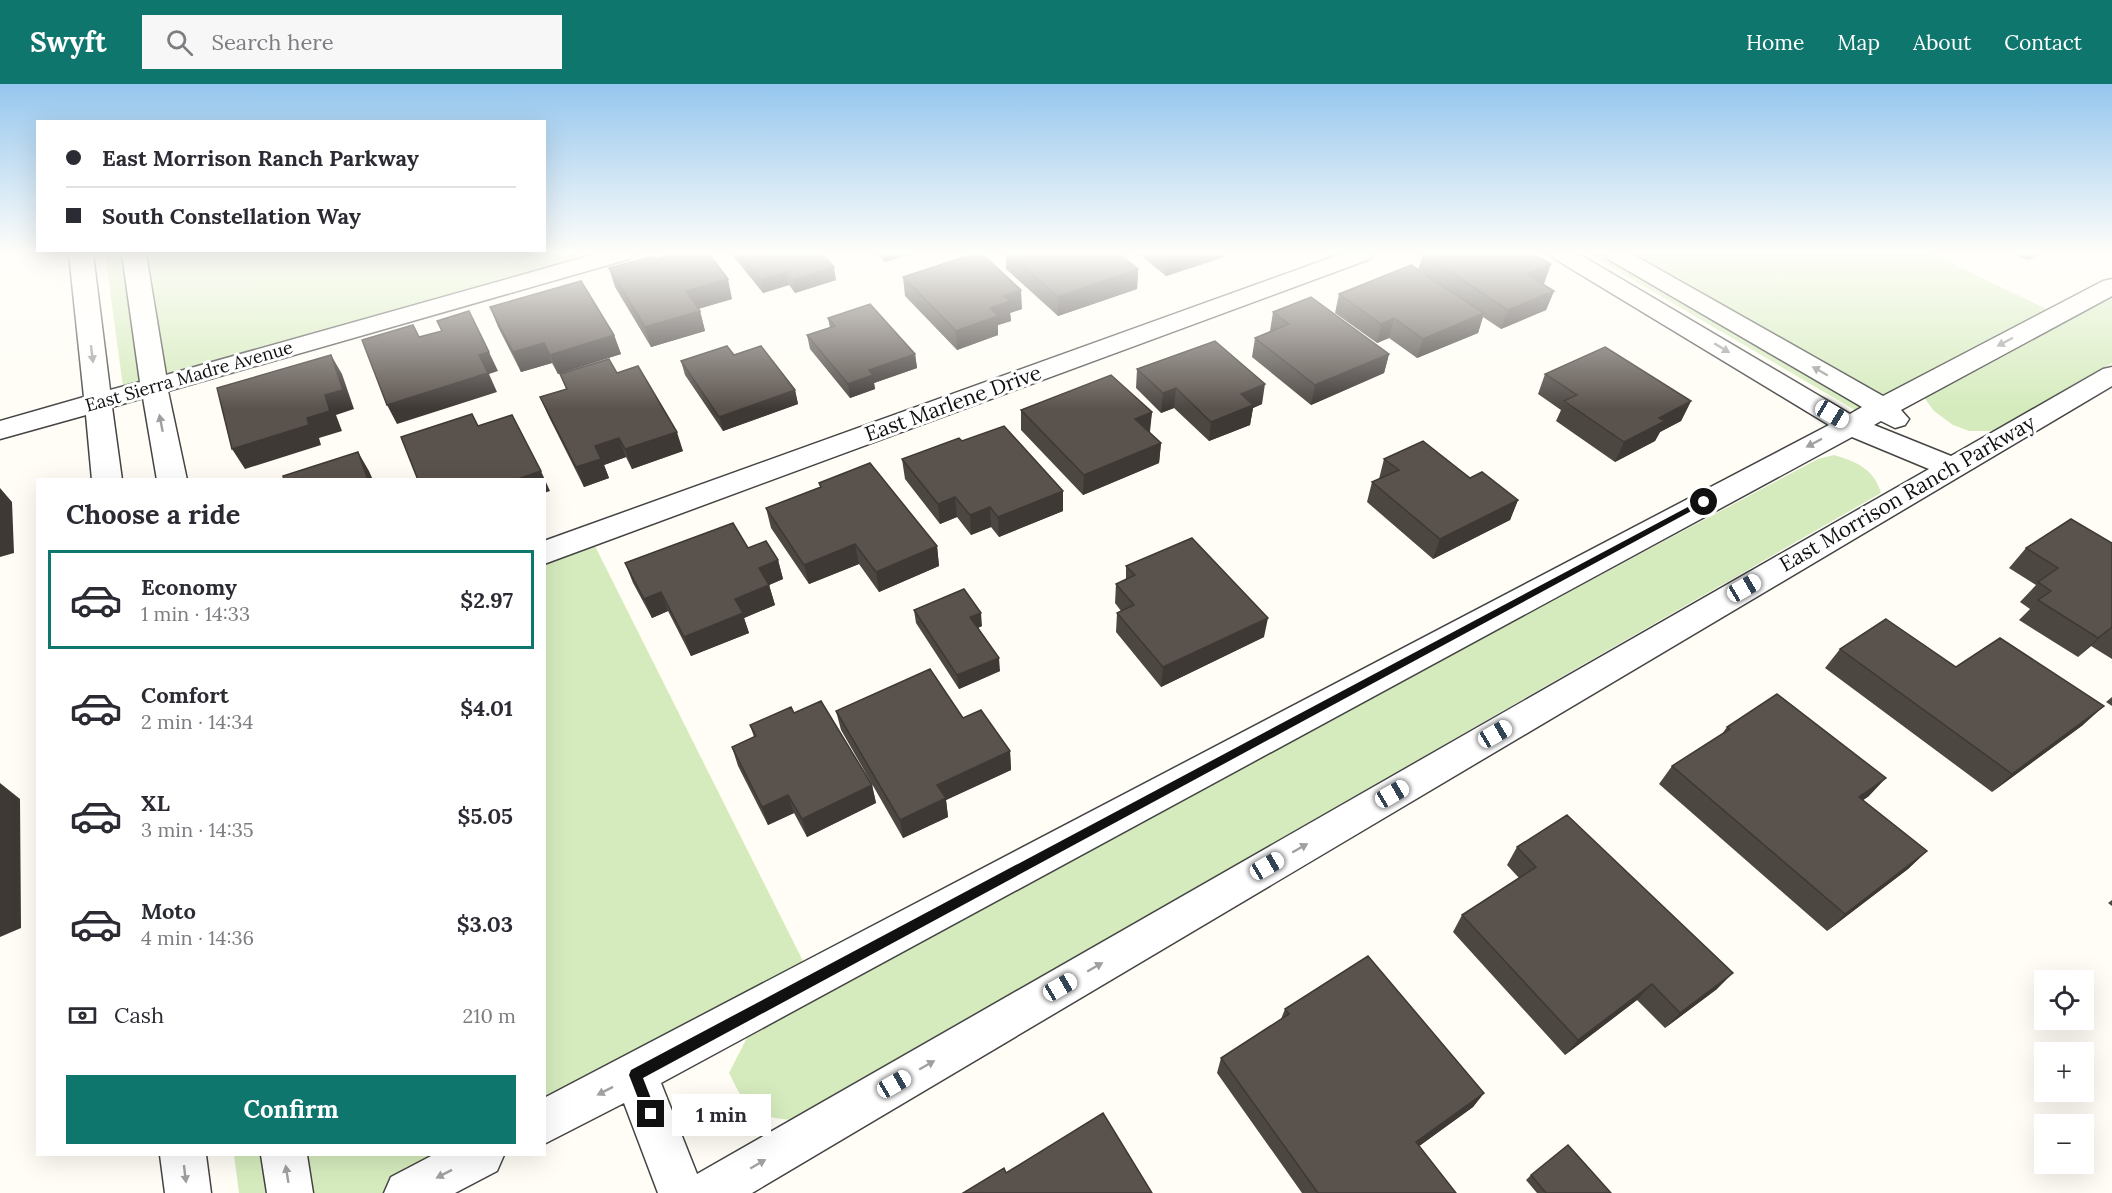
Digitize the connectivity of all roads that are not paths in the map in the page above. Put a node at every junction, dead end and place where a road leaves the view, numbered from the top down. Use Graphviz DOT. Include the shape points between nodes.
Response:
graph roads {
  1 [pos="87,306"];
  2 [pos="142,306"];
  3 [pos="438,306"];
  4 [pos="1220,306"];
  5 [pos="1650,306"];
  6 [pos="1706,306"];
  7 [pos="2074,306"];
  8 [pos="2112,375"];
  9 [pos="154,386"];
  10 [pos="98,402"];
  11 [pos="1881,407"];
  12 [pos="1849,424"];
  13 [pos="0,430"];
  14 [pos="1951,467"];
  15 [pos="107,478"];
  16 [pos="172,478"];
  17 [pos="546,552"];
  18 [pos="636,1075"];
  19 [pos="546,1121"];
  20 [pos="183,1156"];
  21 [pos="284,1156"];
  22 [pos="479,1156"];
  23 [pos="188,1193"];
  24 [pos="290,1193"];
  25 [pos="407,1193"];
  26 [pos="681,1193"];
  27 [pos="708,1193"];
  1 -- 10 [label="street, one-way"];
  2 -- 9 [label="street"];
  3 -- 9 [label="street, East Sierra Madre Avenue"];
  4 -- 17 [label="street, East Marlene Drive"];
  5 -- 12 [label="street, one-way"];
  11 -- 6 [label="street, one-way"];
  7 -- 11 [label="street, one-way"];
  8 -- 14 [label="street, East Morrison Ranch Parkway"];
  9 -- 10 [label="street, East Sierra Madre Avenue"];
  16 -- 9 [label="street, one-way"];
  10 -- 13 [label="street, East Sierra Madre Avenue"];
  10 -- 15 [label="street"];
  11 -- 12 [label="street"];
  11 -- 14 [label="street"];
  12 -- 14 [label="street"];
  12 -- 18 [label="street, one-way"];
  27 -- 14 [label="street, East Morrison Ranch Parkway, one-way"];
  18 -- 19 [label="street, one-way"];
  18 -- 26 [label="street"];
  20 -- 23 [label="street, one-way"];
  24 -- 21 [label="street, one-way"];
  22 -- 25 [label="street, one-way"];
}
